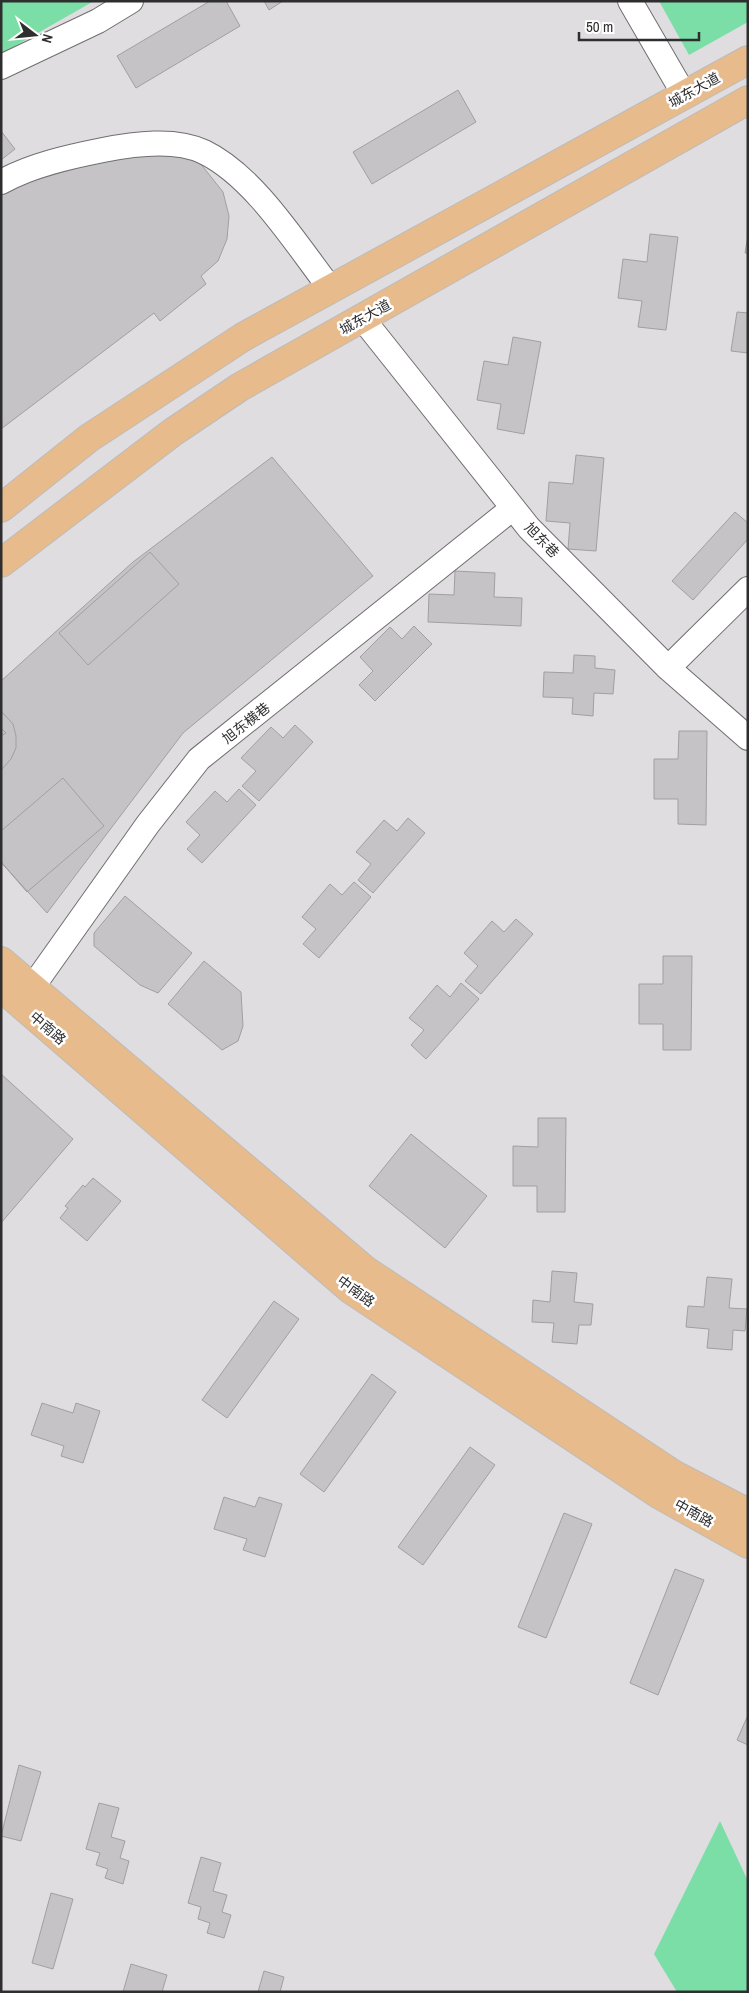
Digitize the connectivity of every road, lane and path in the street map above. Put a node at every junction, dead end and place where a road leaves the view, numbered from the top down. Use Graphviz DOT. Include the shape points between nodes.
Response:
graph roads {
  1 [pos="131,1"];
  2 [pos="630,1"];
  3 [pos="748,60"];
  4 [pos="1,67"];
  5 [pos="685,96"];
  6 [pos="748,101"];
  7 [pos="1,182"];
  8 [pos="330,288"];
  9 [pos="362,318"];
  10 [pos="1,508"];
  11 [pos="513,508"];
  12 [pos="1,563"];
  13 [pos="748,589"];
  14 [pos="668,668"];
  15 [pos="748,738"];
  16 [pos="1,961"];
  17 [pos="1,987"];
  18 [pos="31,989"];
  19 [pos="748,1513"];
  20 [pos="748,1544"];
  1 -- 4 [label="street" via="98,21"];
  2 -- 5 [label="street"];
  3 -- 5 [label="main road, 城东大道"];
  5 -- 8 [label="main road, 城东大道"];
  6 -- 9 [label="main road, 城东大道"];
  7 -- 8 [label="street" via="82,154 126,146 165,143 203,152 238,174"];
  8 -- 10 [label="main road, 城东大道" via="176,379 89,438"];
  9 -- 11 [label="street, 旭东巷"];
  9 -- 12 [label="main road, 城东大道" via="240,387 172,432"];
  11 -- 14 [label="street, 旭东巷"];
  11 -- 18 [label="street, 旭东横巷" via="199,759 148,824"];
  13 -- 14 [label="street"];
  14 -- 15 [label="street, 旭东巷"];
  16 -- 18 [label="main road, 中南路"];
  17 -- 20 [label="main road, 中南路" via="350,1289 660,1495"];
  18 -- 19 [label="main road, 中南路" via="365,1270 673,1474"];
}
